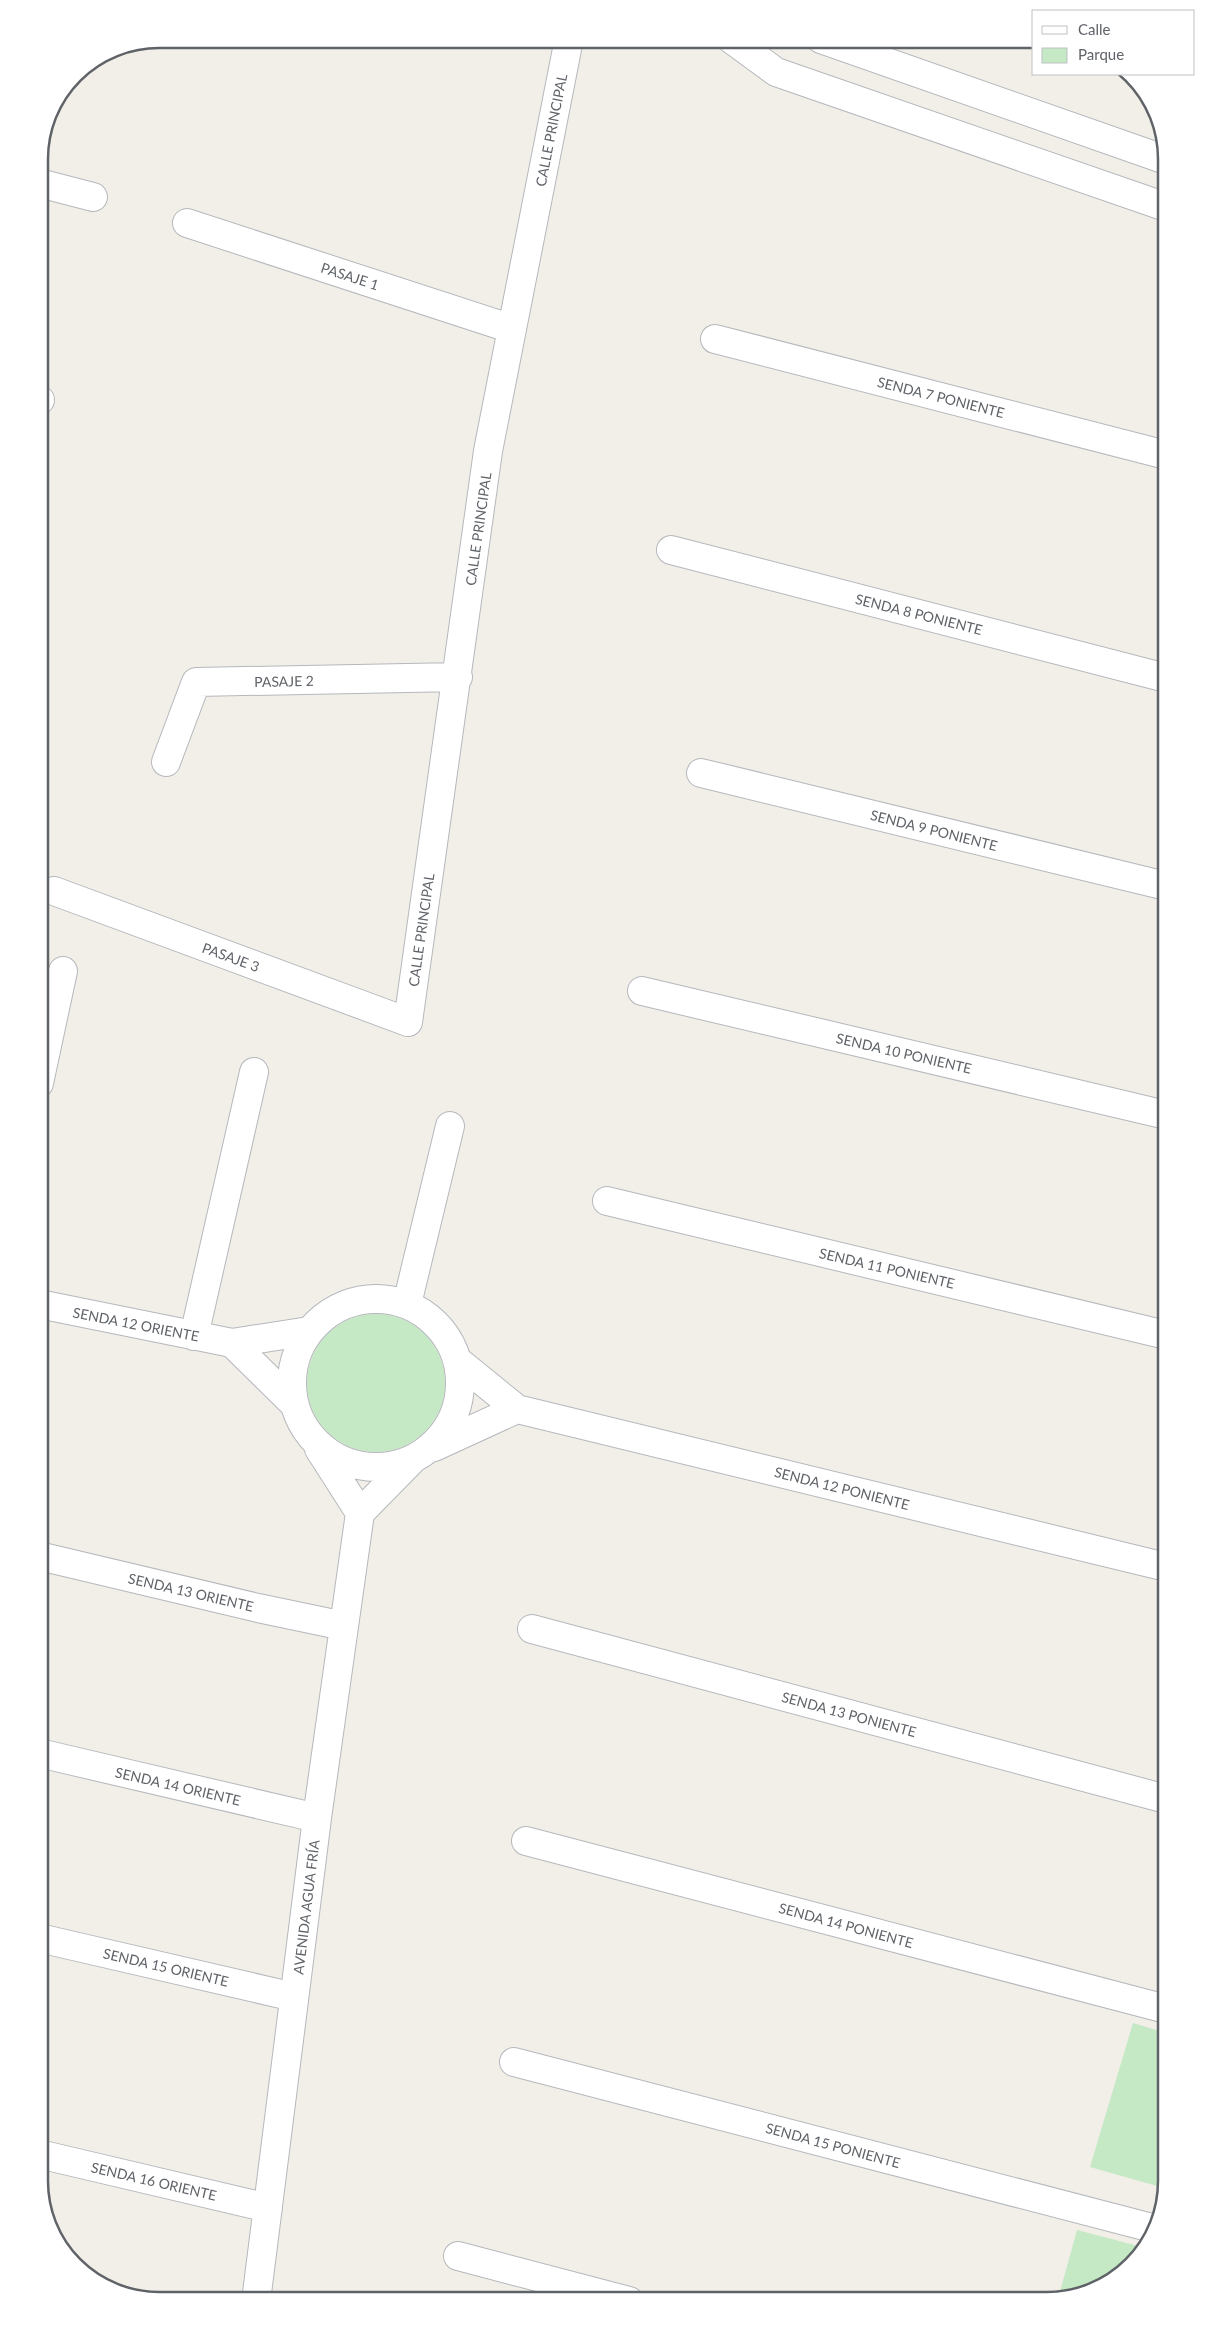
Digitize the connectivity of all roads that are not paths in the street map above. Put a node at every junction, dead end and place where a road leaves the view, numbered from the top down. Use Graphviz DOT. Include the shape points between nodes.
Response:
graph roads {
  1 [pos="568,48"];
  2 [pos="743,48"];
  3 [pos="848,48"];
  4 [pos="1158,157"];
  5 [pos="48,185"];
  6 [pos="93,197"];
  7 [pos="1158,204"];
  8 [pos="187,222"];
  9 [pos="512,329"];
  10 [pos="715,338"];
  11 [pos="1158,453"];
  12 [pos="672,550"];
  13 [pos="1158,676"];
  14 [pos="458,677"];
  15 [pos="166,762"];
  16 [pos="701,773"];
  17 [pos="1158,884"];
  18 [pos="54,891"];
  19 [pos="63,971"];
  20 [pos="642,991"];
  21 [pos="408,1022"];
  22 [pos="48,1041"];
  23 [pos="254,1072"];
  24 [pos="1158,1113"];
  25 [pos="450,1126"];
  26 [pos="607,1201"];
  27 [pos="407,1304"];
  28 [pos="48,1306"];
  29 [pos="309,1331"];
  30 [pos="1158,1333"];
  31 [pos="194,1336"];
  32 [pos="232,1343"];
  33 [pos="459,1362"];
  34 [pos="294,1404"];
  35 [pos="517,1409"];
  36 [pos="311,1437"];
  37 [pos="421,1454"];
  38 [pos="360,1513"];
  39 [pos="48,1558"];
  40 [pos="1158,1565"];
  41 [pos="344,1626"];
  42 [pos="532,1629"];
  43 [pos="48,1755"];
  44 [pos="1158,1797"];
  45 [pos="317,1818"];
  46 [pos="526,1841"];
  47 [pos="48,1940"];
  48 [pos="294,1996"];
  49 [pos="1158,2007"];
  50 [pos="514,2062"];
  51 [pos="48,2156"];
  52 [pos="268,2208"];
  53 [pos="1148,2227"];
  54 [pos="458,2256"];
  55 [pos="257,2292"];
  56 [pos="595,2292"];
  1 -- 9 [label="street, CALLE PRINCIPAL"];
  2 -- 7 [label="street" via="776,72"];
  3 -- 4 [label="street"];
  5 -- 6 [label="street"];
  8 -- 9 [label="street, PASAJE 1"];
  9 -- 14 [label="street, CALLE PRINCIPAL" via="488,450"];
  10 -- 11 [label="street, SENDA 7 PONIENTE"];
  12 -- 13 [label="street, SENDA 8 PONIENTE"];
  14 -- 15 [label="street, PASAJE 2" via="196,682"];
  14 -- 21 [label="street, CALLE PRINCIPAL"];
  16 -- 17 [label="street, SENDA 9 PONIENTE"];
  18 -- 21 [label="street, PASAJE 3"];
  19 -- 22 [label="street"];
  20 -- 24 [label="street, SENDA 10 PONIENTE"];
  23 -- 31 [label="street"];
  25 -- 27 [label="street"];
  26 -- 30 [label="street, SENDA 11 PONIENTE"];
  27 -- 29 [label="street" via="380,1299 354,1302 329,1312"];
  27 -- 33 [label="street" via="430,1317 448,1337"];
  28 -- 31 [label="street, SENDA 12 ORIENTE"];
  29 -- 32 [label="street, SENDA 12 ORIENTE"];
  29 -- 34 [label="street" via="297,1353 291,1378"];
  31 -- 32 [label="street, SENDA 12 ORIENTE"];
  32 -- 34 [label="street"];
  33 -- 35 [label="street, SENDA 12 PONIENTE"];
  33 -- 37 [label="street" via="462,1381 454,1418 443,1435"];
  34 -- 36 [label="street"];
  35 -- 37 [label="street"];
  35 -- 40 [label="street, SENDA 12 PONIENTE"];
  36 -- 37 [label="street" via="327,1452 346,1462 368,1467 390,1467"];
  36 -- 38 [label="street"];
  37 -- 38 [label="street"];
  38 -- 41 [label="street, AVENIDA AGUA FRÍA"];
  39 -- 41 [label="street, SENDA 13 ORIENTE"];
  41 -- 45 [label="street, AVENIDA AGUA FRÍA"];
  42 -- 44 [label="street, SENDA 13 PONIENTE"];
  43 -- 45 [label="street, SENDA 14 ORIENTE"];
  45 -- 48 [label="street, AVENIDA AGUA FRÍA"];
  46 -- 49 [label="street, SENDA 14 PONIENTE"];
  47 -- 48 [label="street, SENDA 15 ORIENTE"];
  48 -- 52 [label="street, AVENIDA AGUA FRÍA"];
  50 -- 53 [label="street, SENDA 15 PONIENTE"];
  51 -- 52 [label="street, SENDA 16 ORIENTE"];
  52 -- 55 [label="street, AVENIDA AGUA FRÍA"];
  54 -- 56 [label="street"];
}
